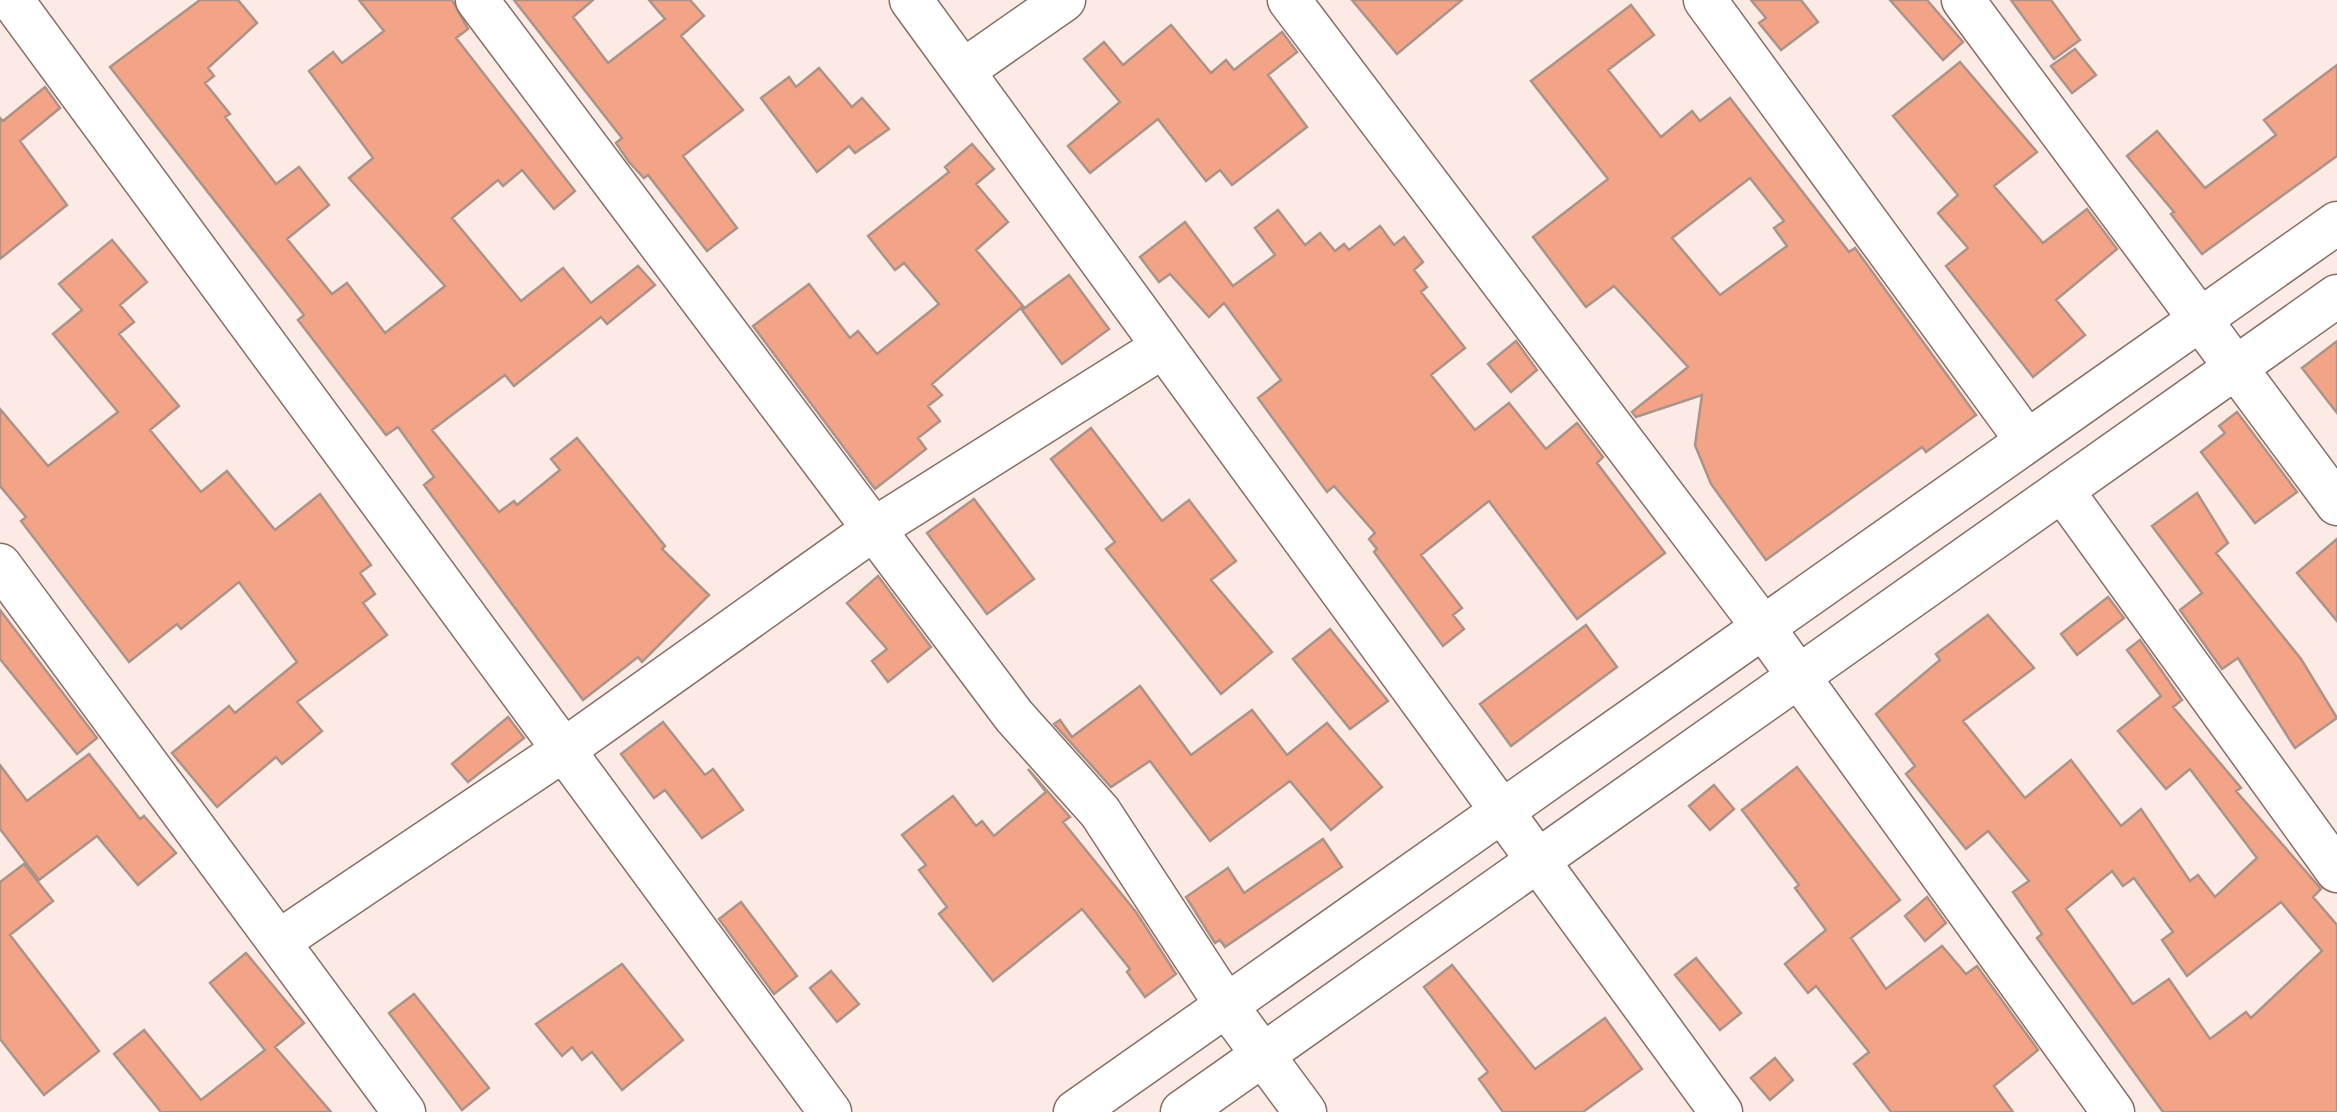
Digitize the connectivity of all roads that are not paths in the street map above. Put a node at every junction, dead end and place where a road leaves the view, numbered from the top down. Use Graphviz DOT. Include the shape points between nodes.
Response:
graph roads {
  1 [pos="12,0"];
  2 [pos="477,0"];
  3 [pos="912,0"];
  4 [pos="1064,0"];
  5 [pos="1290,0"];
  6 [pos="1705,0"];
  7 [pos="1964,0"];
  8 [pos="964,70"];
  9 [pos="2337,222"];
  10 [pos="2337,296"];
  11 [pos="2202,318"];
  12 [pos="1160,348"];
  13 [pos="2238,366"];
  14 [pos="2027,441"];
  15 [pos="2062,490"];
  16 [pos="2337,504"];
  17 [pos="874,529"];
  18 [pos="0,566"];
  19 [pos="1762,627"];
  20 [pos="1798,678"];
  21 [pos="565,750"];
  22 [pos="1504,810"];
  23 [pos="1539,860"];
  24 [pos="2337,871"];
  25 [pos="280,940"];
  26 [pos="1226,1006"];
  27 [pos="1263,1054"];
  28 [pos="404,1112"];
  29 [pos="830,1112"];
  30 [pos="1075,1112"];
  31 [pos="1182,1112"];
  32 [pos="1305,1112"];
  33 [pos="1720,1112"];
  34 [pos="2113,1112"];
  1 -- 21 [label="street"];
  2 -- 17 [label="street"];
  3 -- 8 [label="street"];
  4 -- 8 [label="street"];
  5 -- 19 [label="street"];
  6 -- 14 [label="street"];
  7 -- 11 [label="street"];
  8 -- 12 [label="street"];
  9 -- 11 [label="street"];
  10 -- 13 [label="street"];
  11 -- 13 [label="street"];
  11 -- 14 [label="street"];
  12 -- 17 [label="street"];
  12 -- 22 [label="street"];
  13 -- 15 [label="street"];
  13 -- 16 [label="street"];
  14 -- 19 [label="street"];
  15 -- 20 [label="street"];
  15 -- 24 [label="street"];
  17 -- 21 [label="street"];
  17 -- 26 [label="street" via="1014,716 1100,812"];
  18 -- 25 [label="street"];
  19 -- 20 [label="street"];
  19 -- 22 [label="street"];
  20 -- 23 [label="street"];
  20 -- 34 [label="street"];
  21 -- 25 [label="street"];
  21 -- 29 [label="street"];
  22 -- 23 [label="street"];
  22 -- 26 [label="street"];
  23 -- 27 [label="street"];
  23 -- 33 [label="street"];
  25 -- 28 [label="street"];
  26 -- 27 [label="street"];
  26 -- 30 [label="street"];
  27 -- 31 [label="street"];
  27 -- 32 [label="street"];
}
